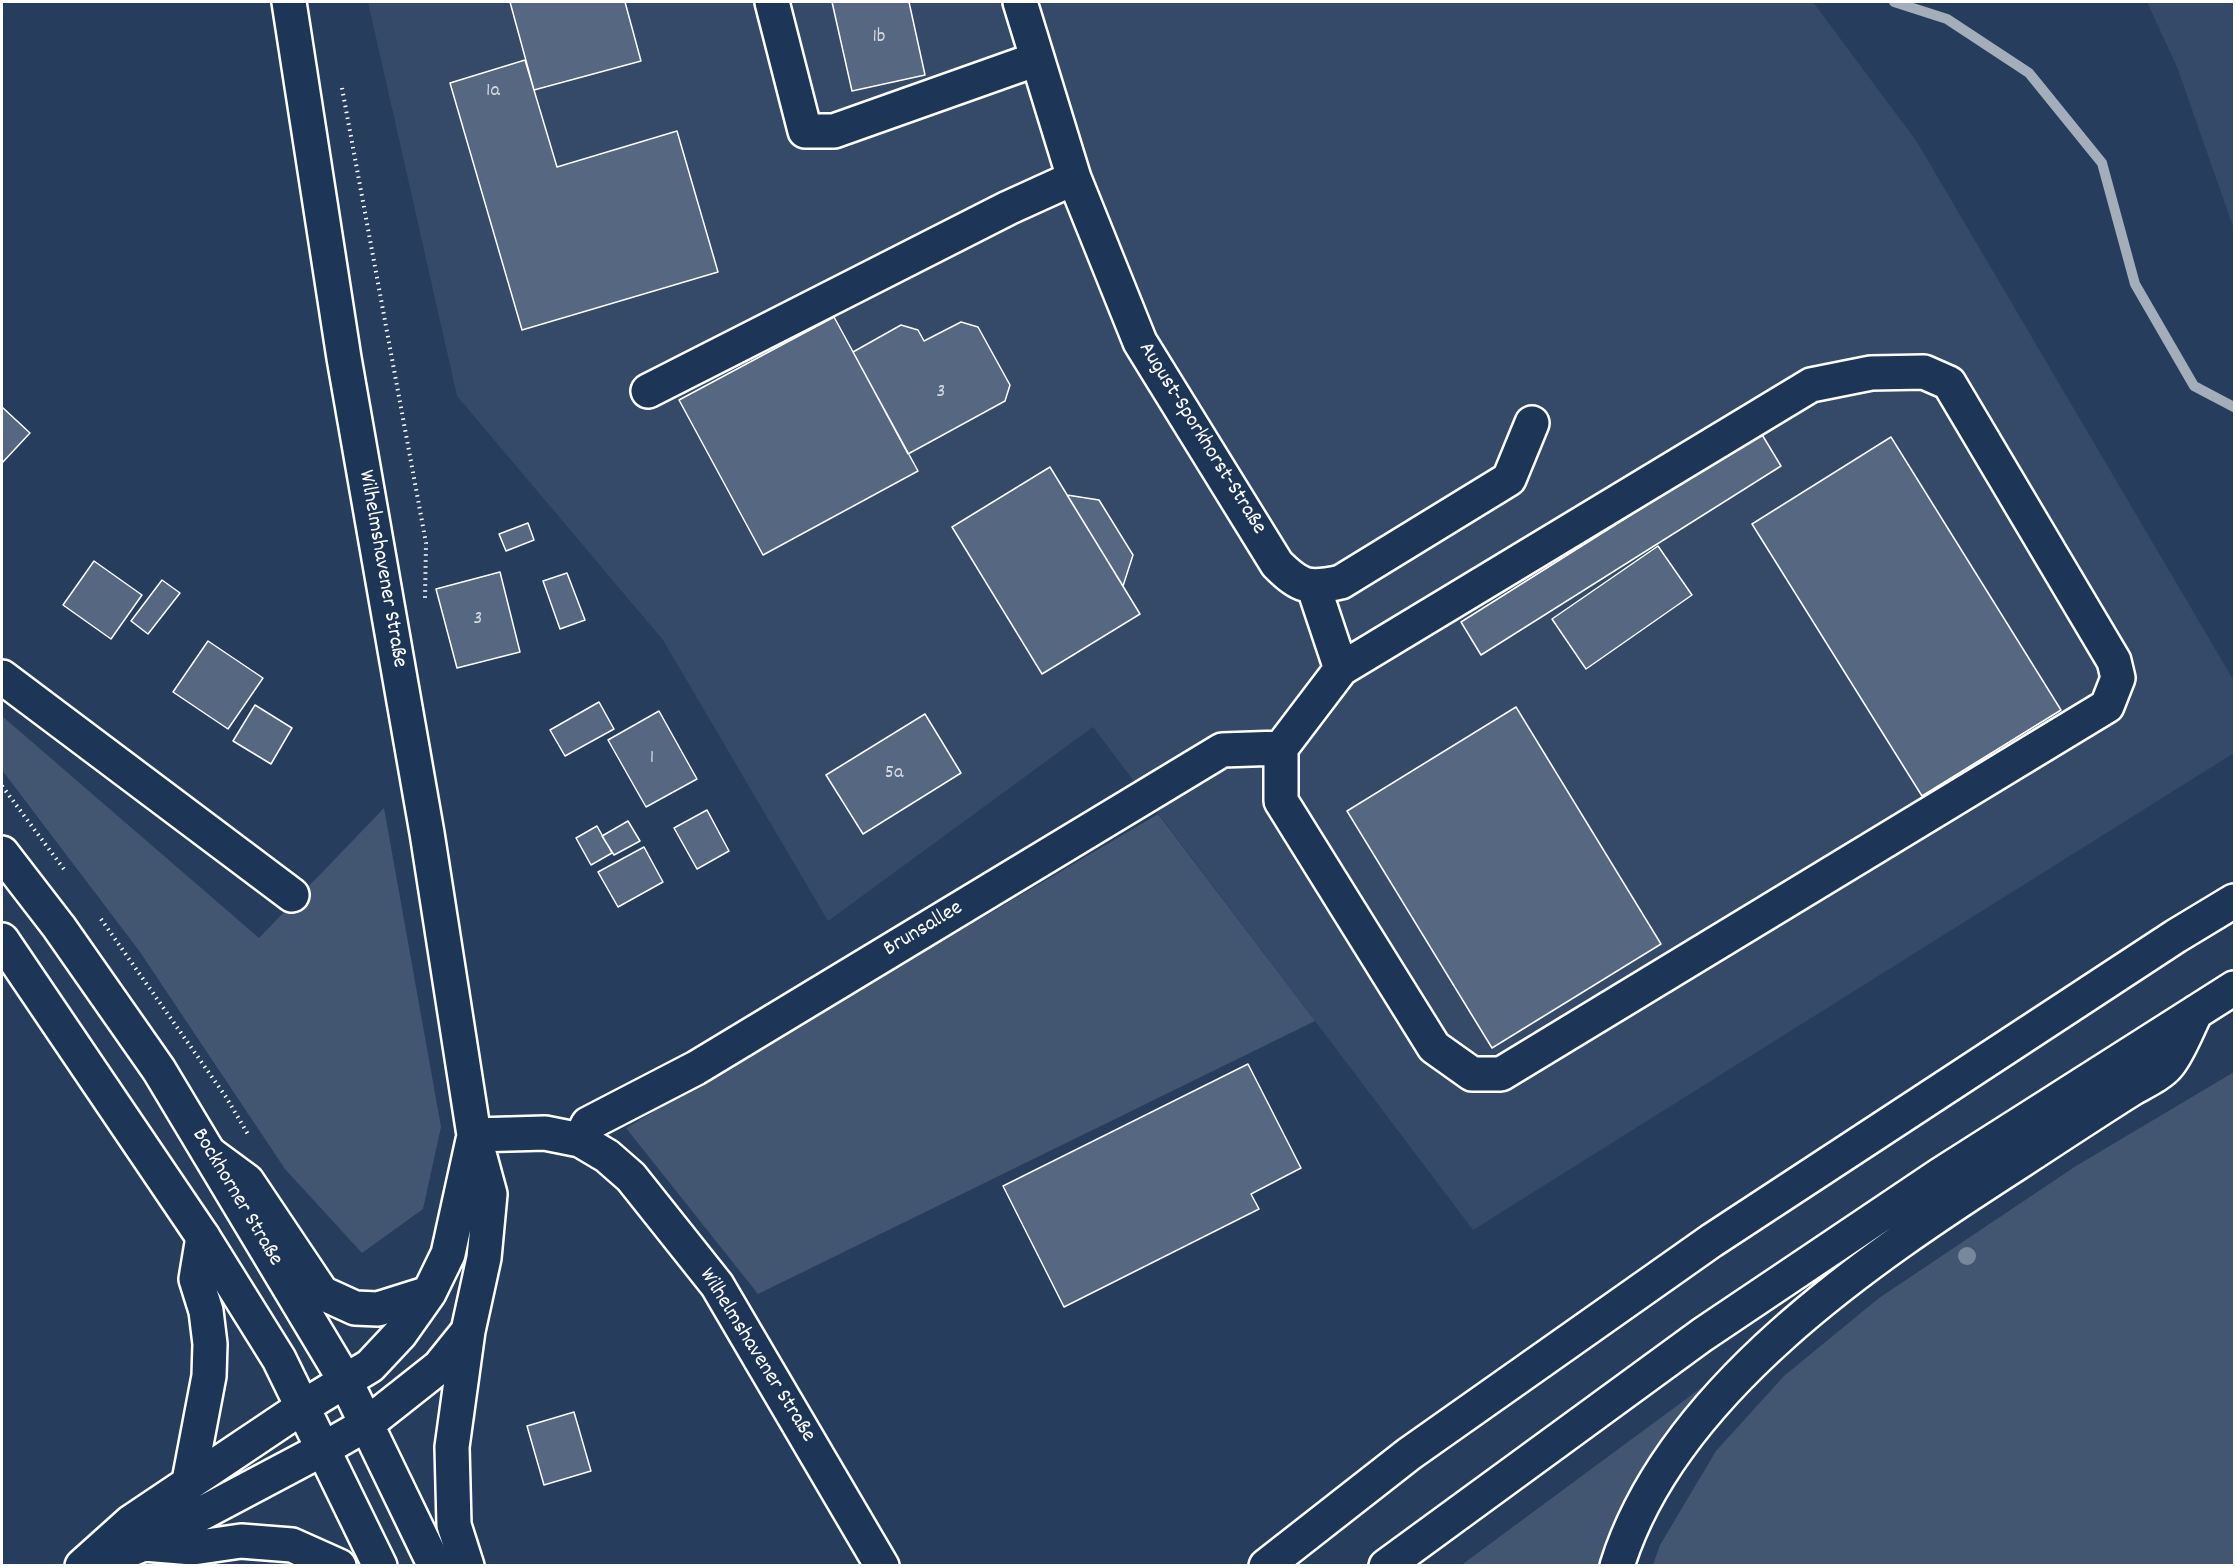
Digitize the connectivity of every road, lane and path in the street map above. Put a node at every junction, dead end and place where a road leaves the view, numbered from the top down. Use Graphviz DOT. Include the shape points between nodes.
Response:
graph roads {
  1 [pos="289,2"];
  2 [pos="772,2"];
  3 [pos="1020,2"];
  4 [pos="1037,59"];
  5 [pos="1074,178"];
  6 [pos="648,391"];
  7 [pos="1532,423"];
  8 [pos="1314,588"];
  9 [pos="1341,669"];
  10 [pos="2,677"];
  11 [pos="1281,748"];
  12 [pos="2,853"];
  13 [pos="292,895"];
  14 [pos="2235,901"];
  15 [pos="2,940"];
  16 [pos="2235,988"];
  17 [pos="2196,1011"];
  18 [pos="474,1136"];
  19 [pos="580,1140"];
  20 [pos="209,1154"];
  21 [pos="203,1237"];
  22 [pos="429,1293"];
  23 [pos="468,1331"];
  24 [pos="346,1382"];
  25 [pos="304,1406"];
  26 [pos="367,1424"];
  27 [pos="325,1448"];
  28 [pos="189,1481"];
  29 [pos="144,1544"];
  30 [pos="82,1566"];
  31 [pos="90,1566"];
  32 [pos="339,1566"];
  33 [pos="380,1566"];
  34 [pos="435,1566"];
  35 [pos="467,1566"];
  36 [pos="882,1566"];
  37 [pos="1266,1566"];
  38 [pos="1386,1566"];
  39 [pos="1617,1566"];
  1 -- 18 [label="main road, Wilhelmshavener Straße" via="344,358 427,833"];
  2 -- 4 [label="main road" via="805,131 834,130"];
  3 -- 4 [label="main road, August-Sporkhorst-Straße"];
  4 -- 5 [label="main road, August-Sporkhorst-Straße"];
  5 -- 6 [label="main road"];
  5 -- 8 [label="main road, August-Sporkhorst-Straße" via="1140,342 1277,564 1294,581"];
  7 -- 8 [label="main road" via="1509,479 1341,582"];
  8 -- 9 [label="main road"];
  9 -- 11 [label="main road"];
  9 -- 11 [label="main road" via="1811,385 1871,373 1924,372 1948,383 2114,661 2118,678 2107,706 1501,1074 1472,1074 1434,1047 1281,801"];
  10 -- 13 [label="main road"];
  11 -- 19 [label="main road, Brunsallee" via="1222,750 706,1062 588,1124"];
  12 -- 20 [label="main road, Bockhorner Straße" via="159,1070"];
  14 -- 37 [label="main road" via="1711,1241 1409,1454"];
  15 -- 21 [label="main road"];
  16 -- 17 [label="main road"];
  17 -- 38 [label="main road" via="1940,1175 1702,1335"];
  17 -- 39 [label="main road" via="2168,1066 1966,1196 1839,1286 1757,1358 1706,1411 1674,1452 1649,1494"];
  18 -- 19 [label="main road, Wilhelmshavener Straße" via="545,1133"];
  18 -- 22 [label="main road, Wilhelmshavener Straße" via="448,1254"];
  18 -- 23 [label="main road, Wilhelmshavener Straße" via="490,1194 484,1258"];
  19 -- 36 [label="main road, Wilhelmshavener Straße" via="631,1177 717,1285"];
  20 -- 22 [label="main road" via="247,1180 322,1293 355,1308 378,1310"];
  20 -- 24 [label="main road, Bockhorner Straße"];
  21 -- 25 [label="main road"];
  21 -- 28 [label="main road" via="196,1279 209,1333 209,1376"];
  22 -- 24 [label="main road, Wilhelmshavener Straße" via="400,1334 370,1366"];
  23 -- 26 [label="main road, Wilhelmshavener Straße" via="439,1367"];
  23 -- 35 [label="main road" via="452,1447 454,1525"];
  24 -- 25 [label="main road, Wilhelmshavener Straße"];
  24 -- 26 [label="main road, Bockhorner Straße"];
  25 -- 27 [label="main road"];
  25 -- 28 [label="main road, Wilhelmshavener Straße"];
  26 -- 27 [label="main road, Wilhelmshavener Straße"];
  26 -- 34 [label="main road, Bockhorner Straße"];
  27 -- 29 [label="main road, Wilhelmshavener Straße"];
  27 -- 33 [label="main road"];
  28 -- 30 [label="main road, Wilhelmshavener Straße" via="131,1522"];
  29 -- 31 [label="main road, Wilhelmshavener Straße"];
  29 -- 32 [label="main road" via="193,1548 241,1541 292,1545"];
}
